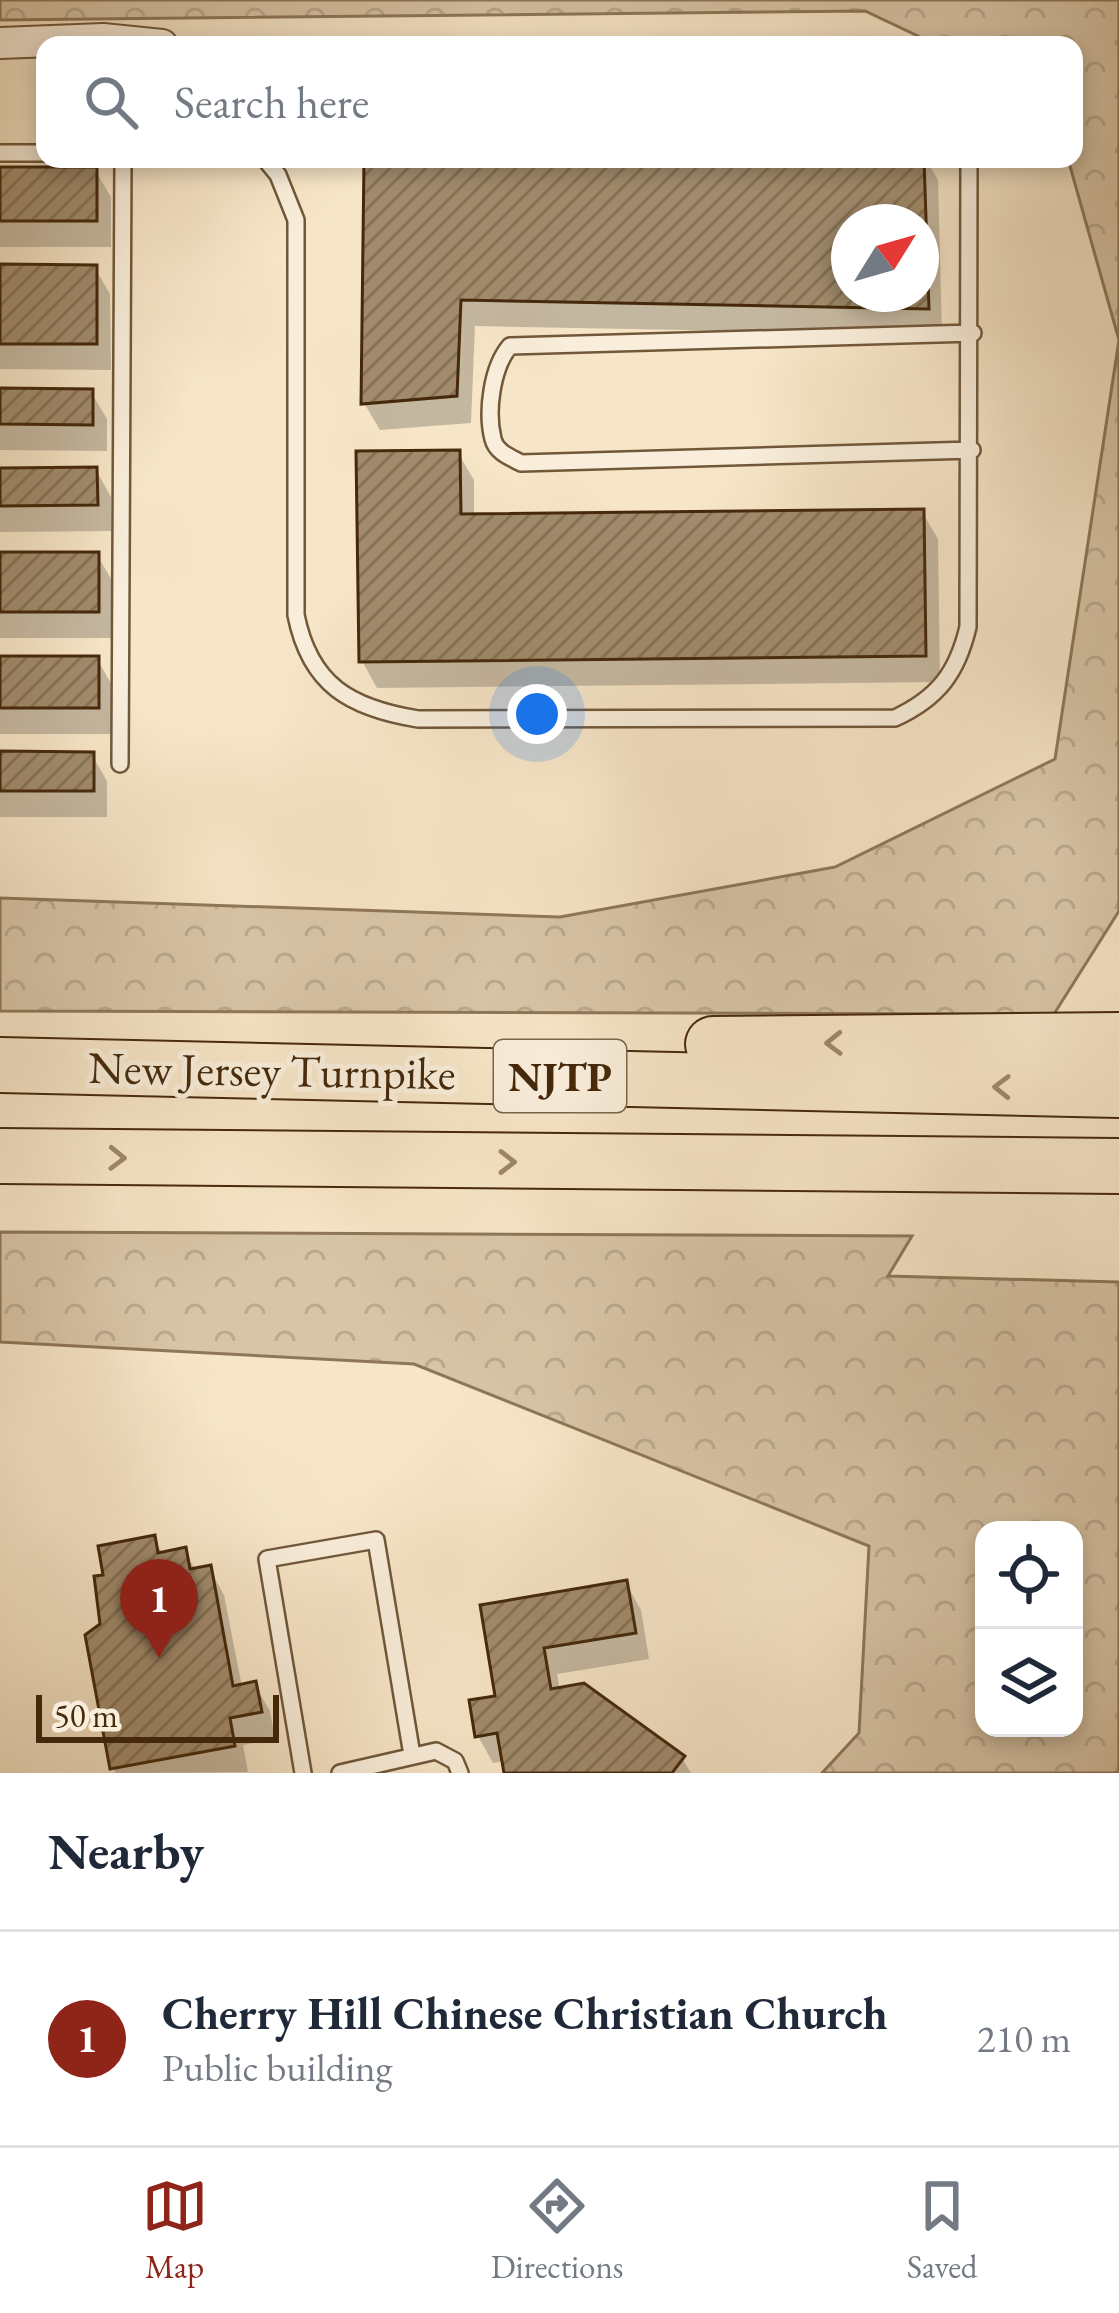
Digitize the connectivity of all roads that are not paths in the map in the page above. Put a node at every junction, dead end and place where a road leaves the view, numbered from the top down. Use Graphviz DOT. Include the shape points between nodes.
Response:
graph roads {
  1 [pos="36,42"];
  2 [pos="0,43"];
  3 [pos="0,153"];
  4 [pos="36,153"];
  5 [pos="123,168"];
  6 [pos="272,168"];
  7 [pos="970,168"];
  8 [pos="973,333"];
  9 [pos="972,450"];
  10 [pos="120,764"];
  11 [pos="1119,1040"];
  12 [pos="0,1066"];
  13 [pos="393,1072"];
  14 [pos="1119,1090"];
  15 [pos="0,1156"];
  16 [pos="1119,1166"];
  17 [pos="412,1755"];
  18 [pos="392,1767"];
  19 [pos="303,1773"];
  20 [pos="340,1773"];
  21 [pos="460,1773"];
  1 -- 2 [label="street"];
  3 -- 4 [label="lane"];
  5 -- 10 [label="lane"];
  6 -- 9 [label="lane" via="296,220 296,615 316,672 372,711 418,719 895,718 928,703 961,658"];
  7 -- 8 [label="lane"];
  8 -- 9 [label="lane"];
  8 -- 9 [label="lane" via="510,346 498,360 493,422 500,452 521,463"];
  11 -- 13 [label="highway, one-way" via="498,1045"];
  12 -- 13 [label="highway, New Jersey Turnpike / NJTP"];
  14 -- 13 [label="highway, New Jersey Turnpike / NJTP, one-way"];
  15 -- 16 [label="highway, New Jersey Turnpike / NJTP, one-way"];
  17 -- 18 [label="lane"];
  17 -- 19 [label="lane" via="376,1540 267,1559"];
  17 -- 21 [label="lane" via="436,1751"];
  18 -- 20 [label="lane"];
}
